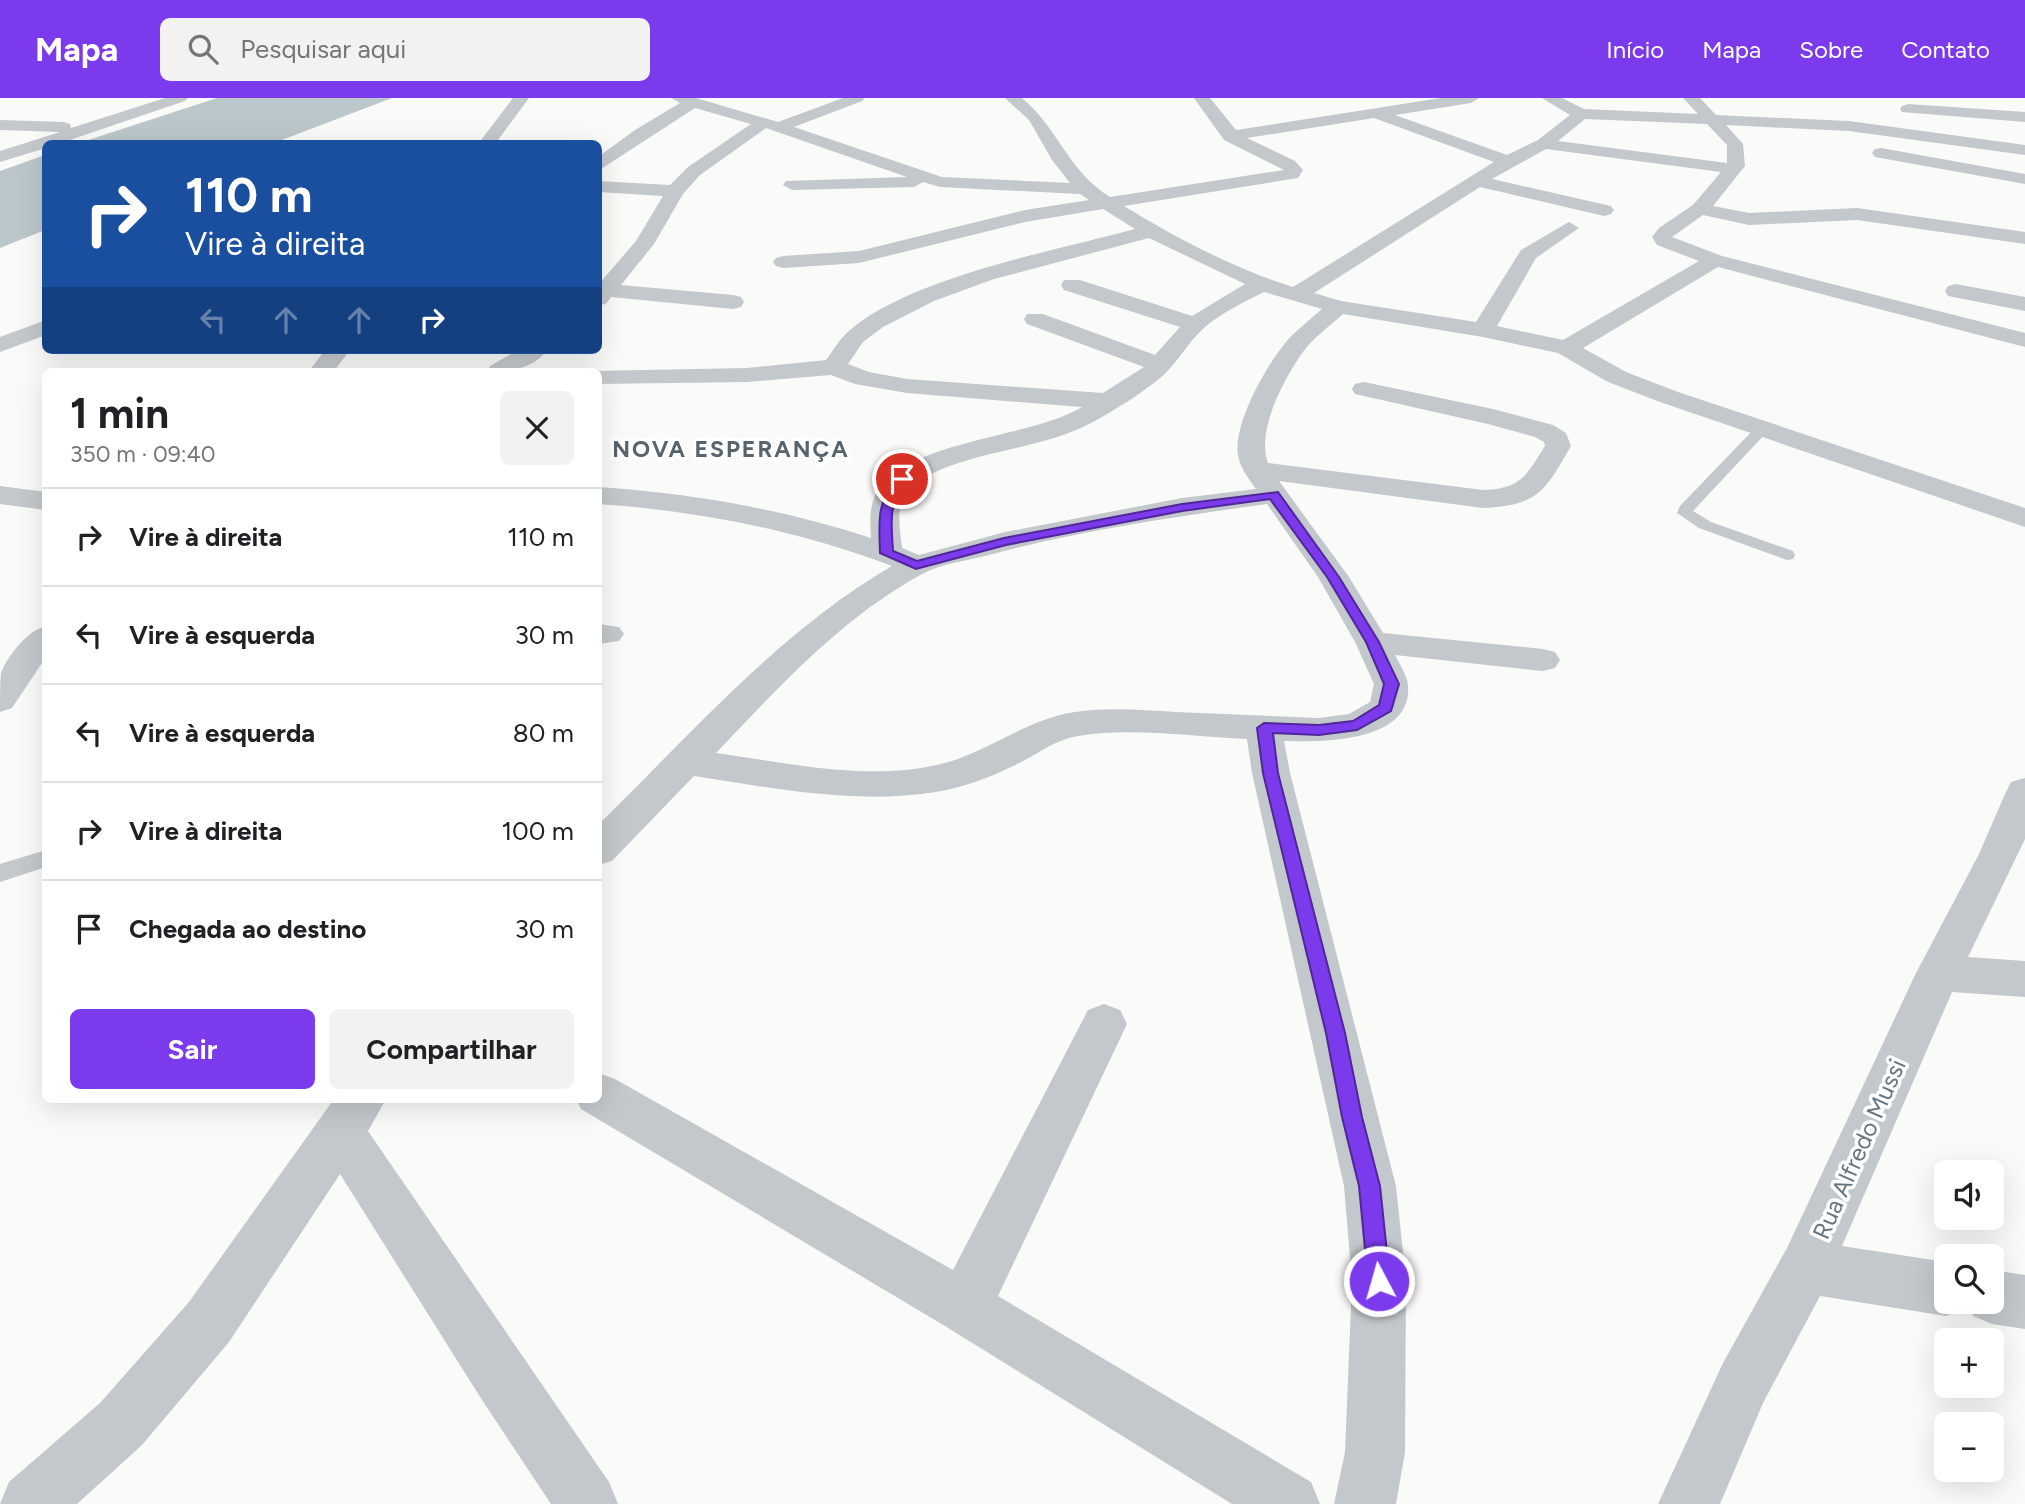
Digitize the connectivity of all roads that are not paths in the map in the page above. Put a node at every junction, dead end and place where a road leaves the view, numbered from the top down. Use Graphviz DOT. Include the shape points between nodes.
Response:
graph roads {
  1 [pos="180,98"];
  2 [pos="521,98"];
  3 [pos="858,98"];
  4 [pos="1013,98"];
  5 [pos="1202,98"];
  6 [pos="1471,98"];
  7 [pos="1550,98"];
  8 [pos="1990,98"];
  9 [pos="1692,99"];
  10 [pos="686,100"];
  11 [pos="1899,107"];
  12 [pos="1716,110"];
  13 [pos="1377,113"];
  14 [pos="1581,114"];
  15 [pos="1999,114"];
  16 [pos="2025,117"];
  17 [pos="0,125"];
  18 [pos="771,125"];
  19 [pos="92,128"];
  20 [pos="1230,135"];
  21 [pos="54,140"];
  22 [pos="489,140"];
  23 [pos="42,144"];
  24 [pos="1544,144"];
  25 [pos="2025,150"];
  26 [pos="1875,152"];
  27 [pos="0,157"];
  28 [pos="1508,161"];
  29 [pos="602,163"];
  30 [pos="1735,169"];
  31 [pos="2025,180"];
  32 [pos="1478,181"];
  33 [pos="940,182"];
  34 [pos="792,185"];
  35 [pos="602,186"];
  36 [pos="1084,189"];
  37 [pos="675,191"];
  38 [pos="1108,205"];
  39 [pos="1700,209"];
  40 [pos="1605,210"];
  41 [pos="1569,228"];
  42 [pos="1152,231"];
  43 [pos="2025,238"];
  44 [pos="1715,260"];
  45 [pos="783,262"];
  46 [pos="1262,284"];
  47 [pos="1072,285"];
  48 [pos="1956,291"];
  49 [pos="602,295"];
  50 [pos="1294,295"];
  51 [pos="733,302"];
  52 [pos="2025,304"];
  53 [pos="1338,307"];
  54 [pos="1035,318"];
  55 [pos="1195,324"];
  56 [pos="42,329"];
  57 [pos="1483,330"];
  58 [pos="2025,340"];
  59 [pos="0,345"];
  60 [pos="1566,348"];
  61 [pos="335,354"];
  62 [pos="528,354"];
  63 [pos="1161,365"];
  64 [pos="834,367"];
  65 [pos="323,368"];
  66 [pos="504,368"];
  67 [pos="602,377"];
  68 [pos="1364,388"];
  69 [pos="1110,401"];
  70 [pos="1761,430"];
  71 [pos="1265,482"];
  72 [pos="0,495"];
  73 [pos="602,495"];
  74 [pos="42,500"];
  75 [pos="2025,518"];
  76 [pos="887,553"];
  77 [pos="1787,555"];
  78 [pos="916,565"];
  79 [pos="42,641"];
  80 [pos="1373,642"];
  81 [pos="1543,660"];
  82 [pos="0,700"];
  83 [pos="1264,728"];
  84 [pos="687,762"];
  85 [pos="2025,792"];
  86 [pos="602,846"];
  87 [pos="2011,857"];
  88 [pos="42,859"];
  89 [pos="0,873"];
  90 [pos="1938,973"];
  91 [pos="2025,979"];
  92 [pos="1104,1024"];
  93 [pos="602,1096"];
  94 [pos="351,1115"];
  95 [pos="1806,1267"];
  96 [pos="1934,1287"];
  97 [pos="2004,1299"];
  98 [pos="2025,1302"];
  99 [pos="964,1307"];
  100 [pos="31,1504"];
  101 [pos="587,1504"];
  102 [pos="1289,1504"];
  103 [pos="1365,1504"];
  104 [pos="1689,1504"];
  1 -- 19 [label="street"];
  2 -- 22 [label="street"];
  3 -- 18 [label="street"];
  4 -- 36 [label="street" via="1035,117"];
  5 -- 20 [label="street"];
  6 -- 13 [label="street"];
  7 -- 14 [label="street"];
  8 -- 15 [label="street"];
  9 -- 12 [label="street"];
  10 -- 18 [label="street"];
  10 -- 29 [label="street"];
  11 -- 15 [label="street"];
  12 -- 14 [label="street"];
  12 -- 25 [label="street"];
  12 -- 30 [label="street" via="1735,144"];
  13 -- 20 [label="street"];
  13 -- 28 [label="street"];
  14 -- 24 [label="street"];
  15 -- 16 [label="street"];
  17 -- 19 [label="street"];
  18 -- 33 [label="street"];
  18 -- 37 [label="street" via="694,172"];
  19 -- 21 [label="street"];
  20 -- 38 [label="street" via="1289,164 1292,174"];
  23 -- 27 [label="street"];
  24 -- 28 [label="street"];
  24 -- 30 [label="street"];
  26 -- 31 [label="street"];
  28 -- 32 [label="street"];
  30 -- 39 [label="street"];
  32 -- 40 [label="street"];
  32 -- 50 [label="street"];
  33 -- 34 [label="street"];
  33 -- 36 [label="street"];
  35 -- 37 [label="street"];
  36 -- 38 [label="street"];
  37 -- 49 [label="street" via="644,244"];
  38 -- 42 [label="street"];
  38 -- 45 [label="street" via="1025,216 859,257"];
  39 -- 43 [label="street" via="1749,219 1857,214"];
  39 -- 44 [label="street" via="1662,237 1671,245"];
  41 -- 57 [label="street" via="1528,254"];
  42 -- 46 [label="street"];
  42 -- 64 [label="street" via="926,296 855,337"];
  44 -- 58 [label="street"];
  44 -- 60 [label="street"];
  46 -- 50 [label="street"];
  46 -- 55 [label="street"];
  47 -- 55 [label="street"];
  48 -- 52 [label="street"];
  49 -- 51 [label="street"];
  50 -- 53 [label="street"];
  53 -- 57 [label="street"];
  53 -- 71 [label="street" via="1295,346 1265,393 1251,454"];
  54 -- 63 [label="street"];
  55 -- 63 [label="street"];
  56 -- 59 [label="street"];
  57 -- 60 [label="street"];
  60 -- 70 [label="street" via="1617,377"];
  61 -- 65 [label="street"];
  62 -- 66 [label="street"];
  63 -- 69 [label="street"];
  64 -- 67 [label="street" via="747,375"];
  64 -- 69 [label="street" via="863,379 907,386"];
  68 -- 71 [label="street" via="1534,428 1557,439 1558,446 1524,494 1503,499"];
  69 -- 76 [label="street" via="1080,419 956,454 902,479 890,494 884,515"];
  70 -- 75 [label="street"];
  70 -- 77 [label="lane" via="1685,513"];
  71 -- 78 [label="street" via="1182,508 1004,541"];
  71 -- 80 [label="street"];
  72 -- 74 [label="street"];
  73 -- 76 [label="street" via="669,500 738,513"];
  76 -- 78 [label="street"];
  78 -- 84 [label="street" via="861,597 802,644"];
  79 -- 82 [label="street"];
  80 -- 81 [label="street"];
  80 -- 83 [label="street" via="1391,684 1386,708 1357,725 1319,730"];
  83 -- 84 [label="street" via="1116,721 1074,724 1038,736 996,759 938,778 880,785"];
  83 -- 103 [label="street" via="1370,1186 1379,1281 1375,1452"];
  84 -- 86 [label="street"];
  85 -- 87 [label="street, Rua Alfredo Mussi"];
  87 -- 90 [label="street, Rua Alfredo Mussi"];
  88 -- 89 [label="lane"];
  90 -- 91 [label="street"];
  90 -- 95 [label="street, Rua Alfredo Mussi"];
  92 -- 99 [label="street"];
  93 -- 99 [label="street"];
  94 -- 100 [label="street" via="209,1322 121,1424"];
  94 -- 101 [label="street" via="502,1380"];
  95 -- 96 [label="street"];
  95 -- 104 [label="street, Rua Alfredo Mussi" via="1743,1383"];
  97 -- 98 [label="street"];
  99 -- 102 [label="street"];
}
